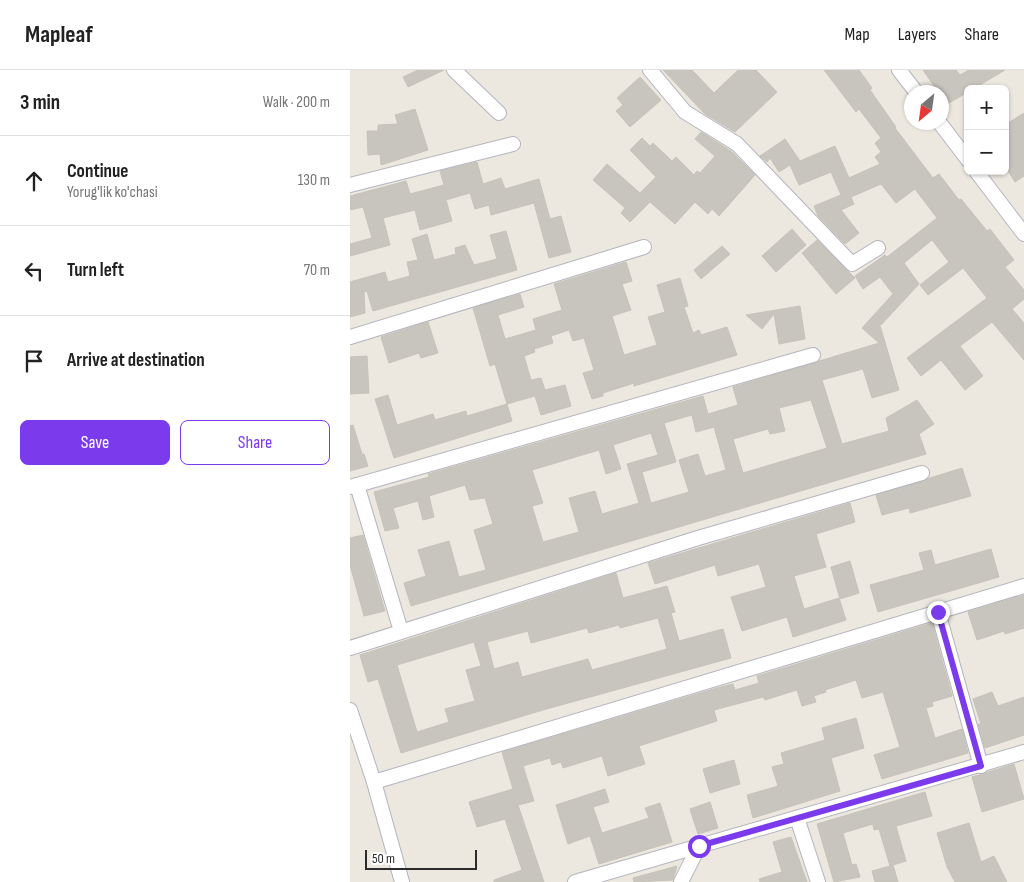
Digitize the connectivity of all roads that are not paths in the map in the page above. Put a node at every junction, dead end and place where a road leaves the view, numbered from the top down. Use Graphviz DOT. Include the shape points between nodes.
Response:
graph roads {
  1 [pos="454,70"];
  2 [pos="650,70"];
  3 [pos="899,70"];
  4 [pos="911,85"];
  5 [pos="500,113"];
  6 [pos="945,130"];
  7 [pos="513,144"];
  8 [pos="964,155"];
  9 [pos="979,175"];
  10 [pos="350,184"];
  11 [pos="1024,234"];
  12 [pos="644,248"];
  13 [pos="878,248"];
  14 [pos="350,337"];
  15 [pos="813,355"];
  16 [pos="922,473"];
  17 [pos="354,486"];
  18 [pos="1024,586"];
  19 [pos="938,612"];
  20 [pos="401,631"];
  21 [pos="350,648"];
  22 [pos="350,710"];
  23 [pos="1024,752"];
  24 [pos="981,766"];
  25 [pos="374,782"];
  26 [pos="797,818"];
  27 [pos="699,846"];
  28 [pos="402,882"];
  29 [pos="575,882"];
  30 [pos="682,882"];
  31 [pos="818,882"];
  1 -- 5 [label="street"];
  2 -- 13 [label="street" via="685,112 737,144 852,264"];
  3 -- 4 [label="street"];
  6 -- 8 [label="street"];
  7 -- 10 [label="street"];
  9 -- 11 [label="street"];
  12 -- 14 [label="street"];
  15 -- 17 [label="street"];
  16 -- 20 [label="street" via="698,538"];
  17 -- 20 [label="street"];
  18 -- 19 [label="street"];
  19 -- 24 [label="street"];
  19 -- 25 [label="street"];
  20 -- 21 [label="street"];
  22 -- 25 [label="street"];
  23 -- 24 [label="street"];
  24 -- 26 [label="street"];
  25 -- 28 [label="street"];
  26 -- 27 [label="street"];
  26 -- 31 [label="street"];
  27 -- 29 [label="street"];
  27 -- 30 [label="street"];
}
